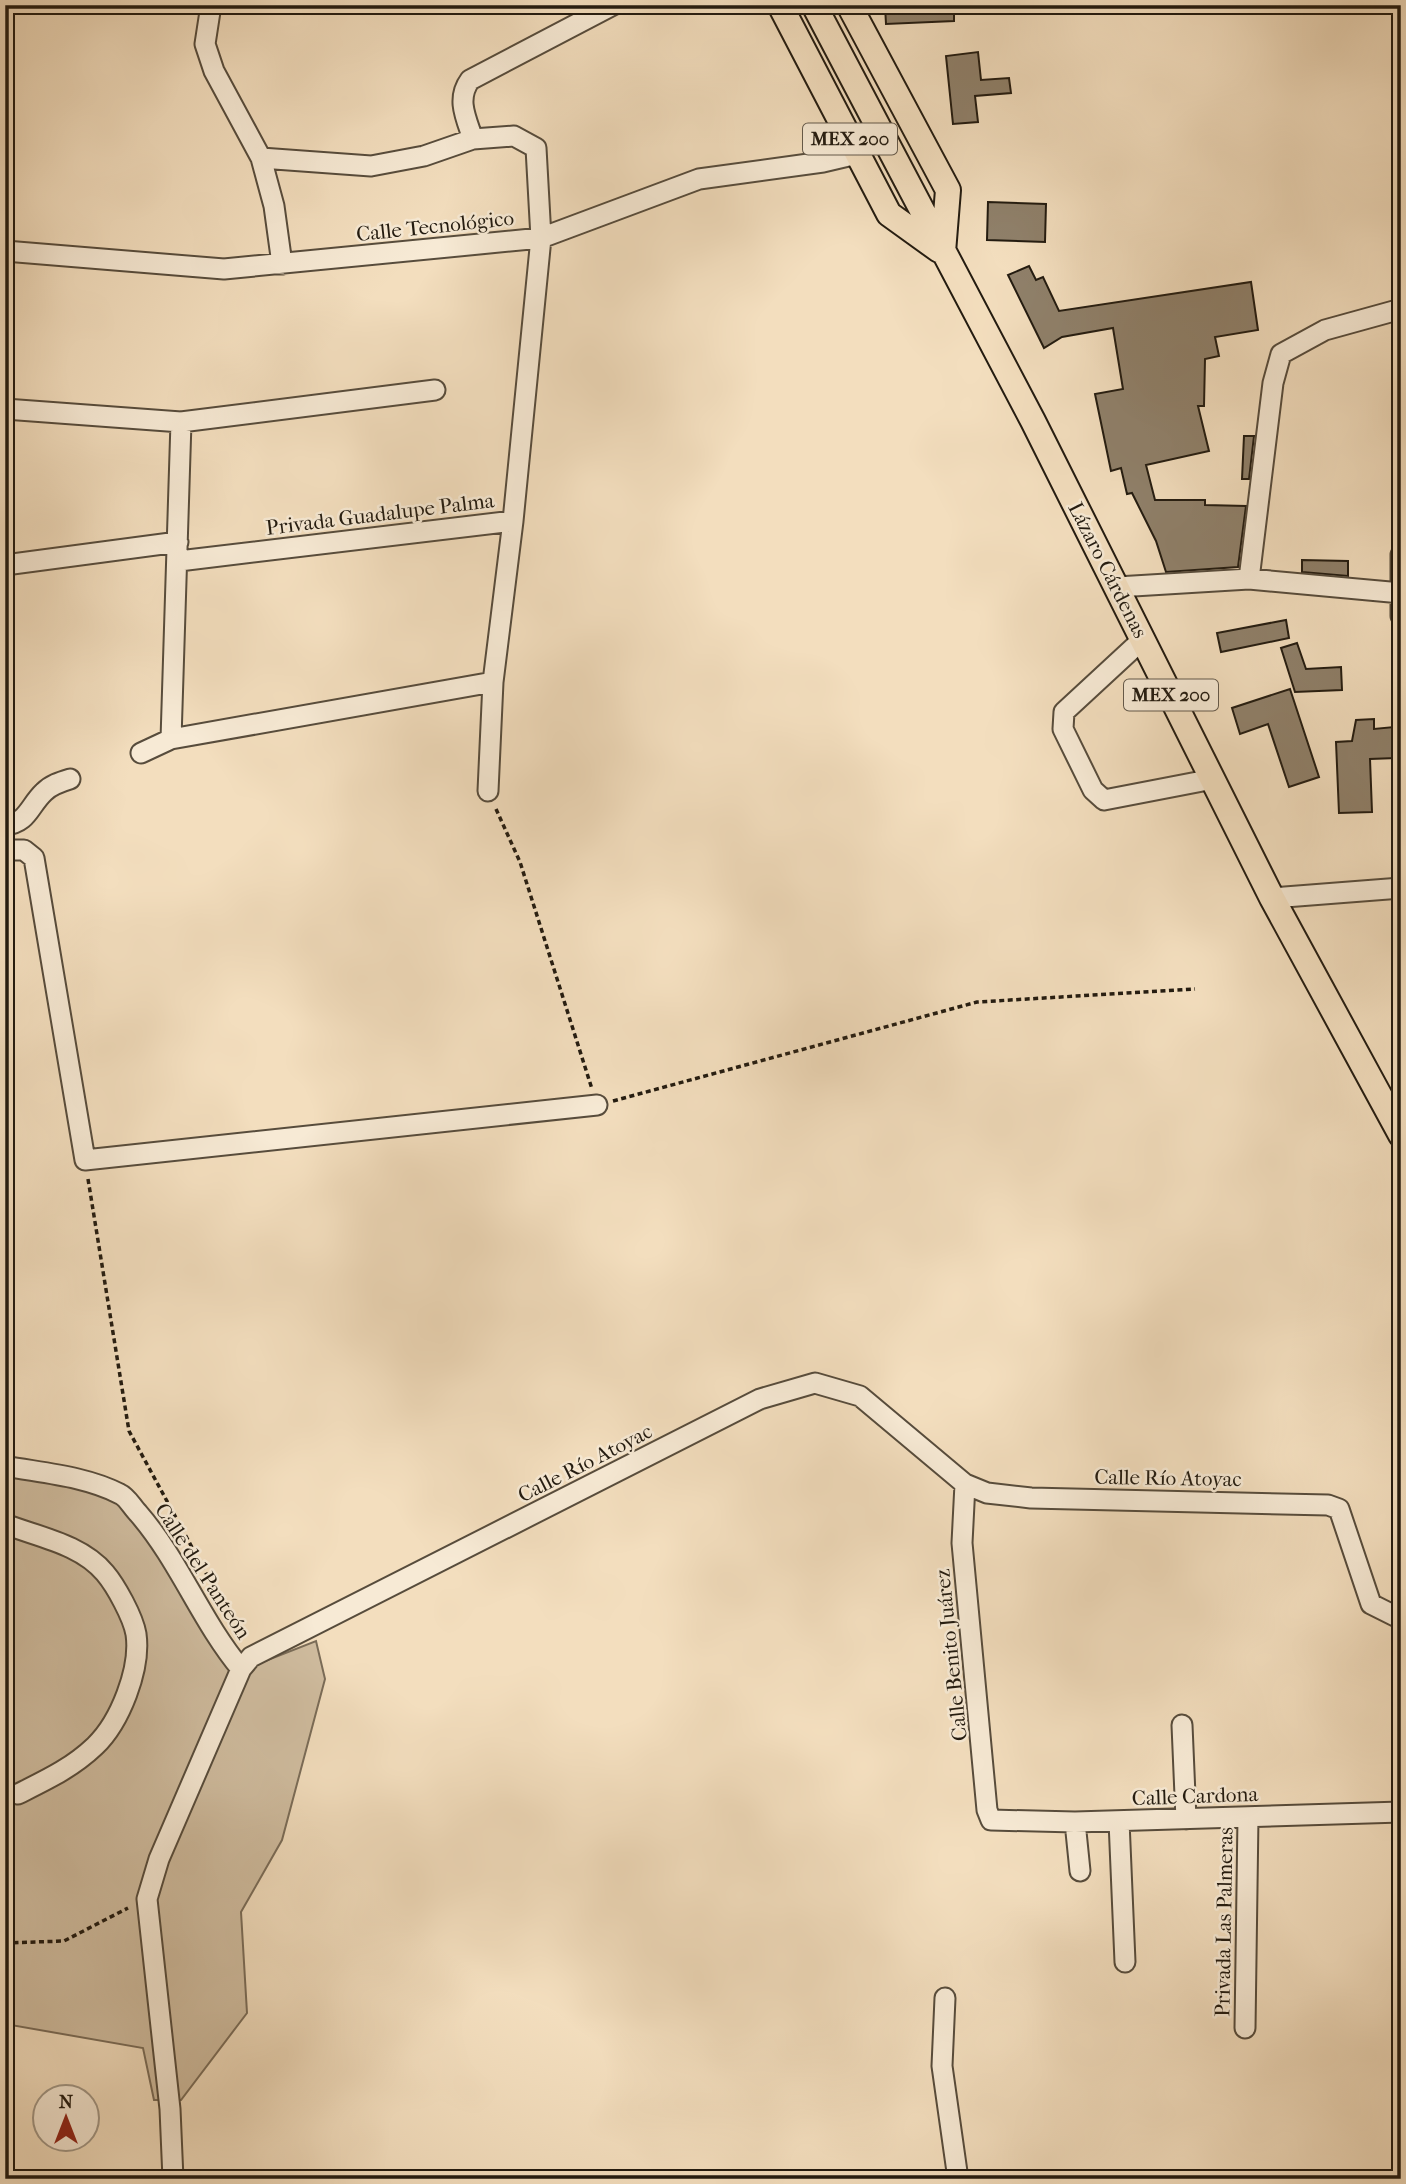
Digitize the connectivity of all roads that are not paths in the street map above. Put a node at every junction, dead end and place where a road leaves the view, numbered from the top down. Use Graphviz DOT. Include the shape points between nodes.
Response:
graph roads {
  1 [pos="211,5"];
  2 [pos="613,5"];
  3 [pos="780,5"];
  4 [pos="814,5"];
  5 [pos="849,5"];
  6 [pos="473,139"];
  7 [pos="857,154"];
  8 [pos="261,158"];
  9 [pos="541,238"];
  10 [pos="5,251"];
  11 [pos="943,253"];
  12 [pos="282,264"];
  13 [pos="1401,309"];
  14 [pos="435,390"];
  15 [pos="5,409"];
  16 [pos="181,422"];
  17 [pos="513,521"];
  18 [pos="178,552"];
  19 [pos="1401,555"];
  20 [pos="5,565"];
  21 [pos="1249,579"];
  22 [pos="1117,587"];
  23 [pos="1400,593"];
  24 [pos="1401,616"];
  25 [pos="1143,639"];
  26 [pos="493,682"];
  27 [pos="172,739"];
  28 [pos="141,753"];
  29 [pos="70,779"];
  30 [pos="1213,779"];
  31 [pos="488,791"];
  32 [pos="5,825"];
  33 [pos="5,850"];
  34 [pos="1401,888"];
  35 [pos="1272,898"];
  36 [pos="597,1105"];
  37 [pos="1401,1135"];
  38 [pos="5,1466"];
  39 [pos="965,1485"];
  40 [pos="5,1524"];
  41 [pos="1401,1619"];
  42 [pos="241,1669"];
  43 [pos="1182,1725"];
  44 [pos="18,1794"];
  45 [pos="1401,1812"];
  46 [pos="1248,1817"];
  47 [pos="1186,1819"];
  48 [pos="991,1820"];
  49 [pos="1119,1821"];
  50 [pos="1075,1822"];
  51 [pos="1080,1871"];
  52 [pos="1125,1962"];
  53 [pos="945,1998"];
  54 [pos="1245,2028"];
  55 [pos="173,2179"];
  56 [pos="958,2179"];
  1 -- 8 [label="street" via="205,44 214,71"];
  2 -- 6 [label="street" via="470,80 461,101"];
  3 -- 7 [label="main road, MEX 200"];
  4 -- 11 [label="main road, Lázaro Cárdenas / MEX 200"];
  5 -- 11 [label="main road, MEX 200" via="948,190"];
  6 -- 8 [label="street" via="424,156 371,166"];
  6 -- 9 [label="street, Privada Guadalupe Palma" via="514,136 536,148"];
  7 -- 9 [label="street, Calle Tecnológico" via="699,178"];
  7 -- 11 [label="main road, MEX 200" via="889,214"];
  8 -- 12 [label="street"];
  9 -- 12 [label="street, Calle Tecnológico"];
  9 -- 17 [label="street, Privada Guadalupe Palma"];
  10 -- 12 [label="street, Calle Tecnológico" via="224,269"];
  11 -- 22 [label="main road, Lázaro Cárdenas / MEX 200"];
  13 -- 21 [label="street" via="1325,330 1280,354"];
  14 -- 16 [label="street"];
  15 -- 16 [label="street"];
  16 -- 18 [label="street"];
  17 -- 18 [label="street, Privada Guadalupe Palma"];
  17 -- 26 [label="street"];
  18 -- 20 [label="street, Privada Guadalupe Palma"];
  18 -- 27 [label="street"];
  19 -- 23 [label="street"];
  21 -- 22 [label="street"];
  21 -- 23 [label="street"];
  22 -- 25 [label="main road, Lázaro Cárdenas / MEX 200"];
  23 -- 24 [label="street"];
  25 -- 30 [label="main road, Lázaro Cárdenas / MEX 200"];
  25 -- 30 [label="street" via="1064,712 1063,729 1093,790 1104,800"];
  26 -- 27 [label="street"];
  26 -- 31 [label="street"];
  27 -- 28 [label="street"];
  29 -- 32 [label="street" via="41,794 27,817"];
  30 -- 35 [label="main road, Lázaro Cárdenas / MEX 200"];
  33 -- 36 [label="street" via="24,850 34,858 85,1160"];
  34 -- 35 [label="street"];
  35 -- 37 [label="main road, Lázaro Cárdenas / MEX 200"];
  38 -- 42 [label="street, Calle del Panteón" via="80,1480 122,1494 168,1554"];
  39 -- 41 [label="street, Calle Río Atoyac" via="987,1493 1031,1497 1328,1505 1339,1509 1371,1604"];
  39 -- 42 [label="street, Calle Río Atoyac" via="860,1396 815,1383 760,1399 251,1657"];
  39 -- 48 [label="street, Calle Benito Juárez" via="962,1543"];
  40 -- 44 [label="street" via="81,1555 104,1573 131,1617 136,1637 130,1686 119,1713 97,1744 59,1774"];
  42 -- 55 [label="street, Calle Río Atoyac" via="159,1859 147,1899"];
  43 -- 47 [label="street"];
  45 -- 46 [label="street, Calle Cardona"];
  46 -- 47 [label="street, Calle Cardona"];
  46 -- 54 [label="street, Privada Las Palmeras"];
  47 -- 49 [label="street, Calle Cardona"];
  48 -- 50 [label="street, Calle Cardona"];
  49 -- 50 [label="street, Calle Cardona"];
  49 -- 52 [label="street"];
  50 -- 51 [label="street"];
  53 -- 56 [label="street" via="942,2049"];
}
